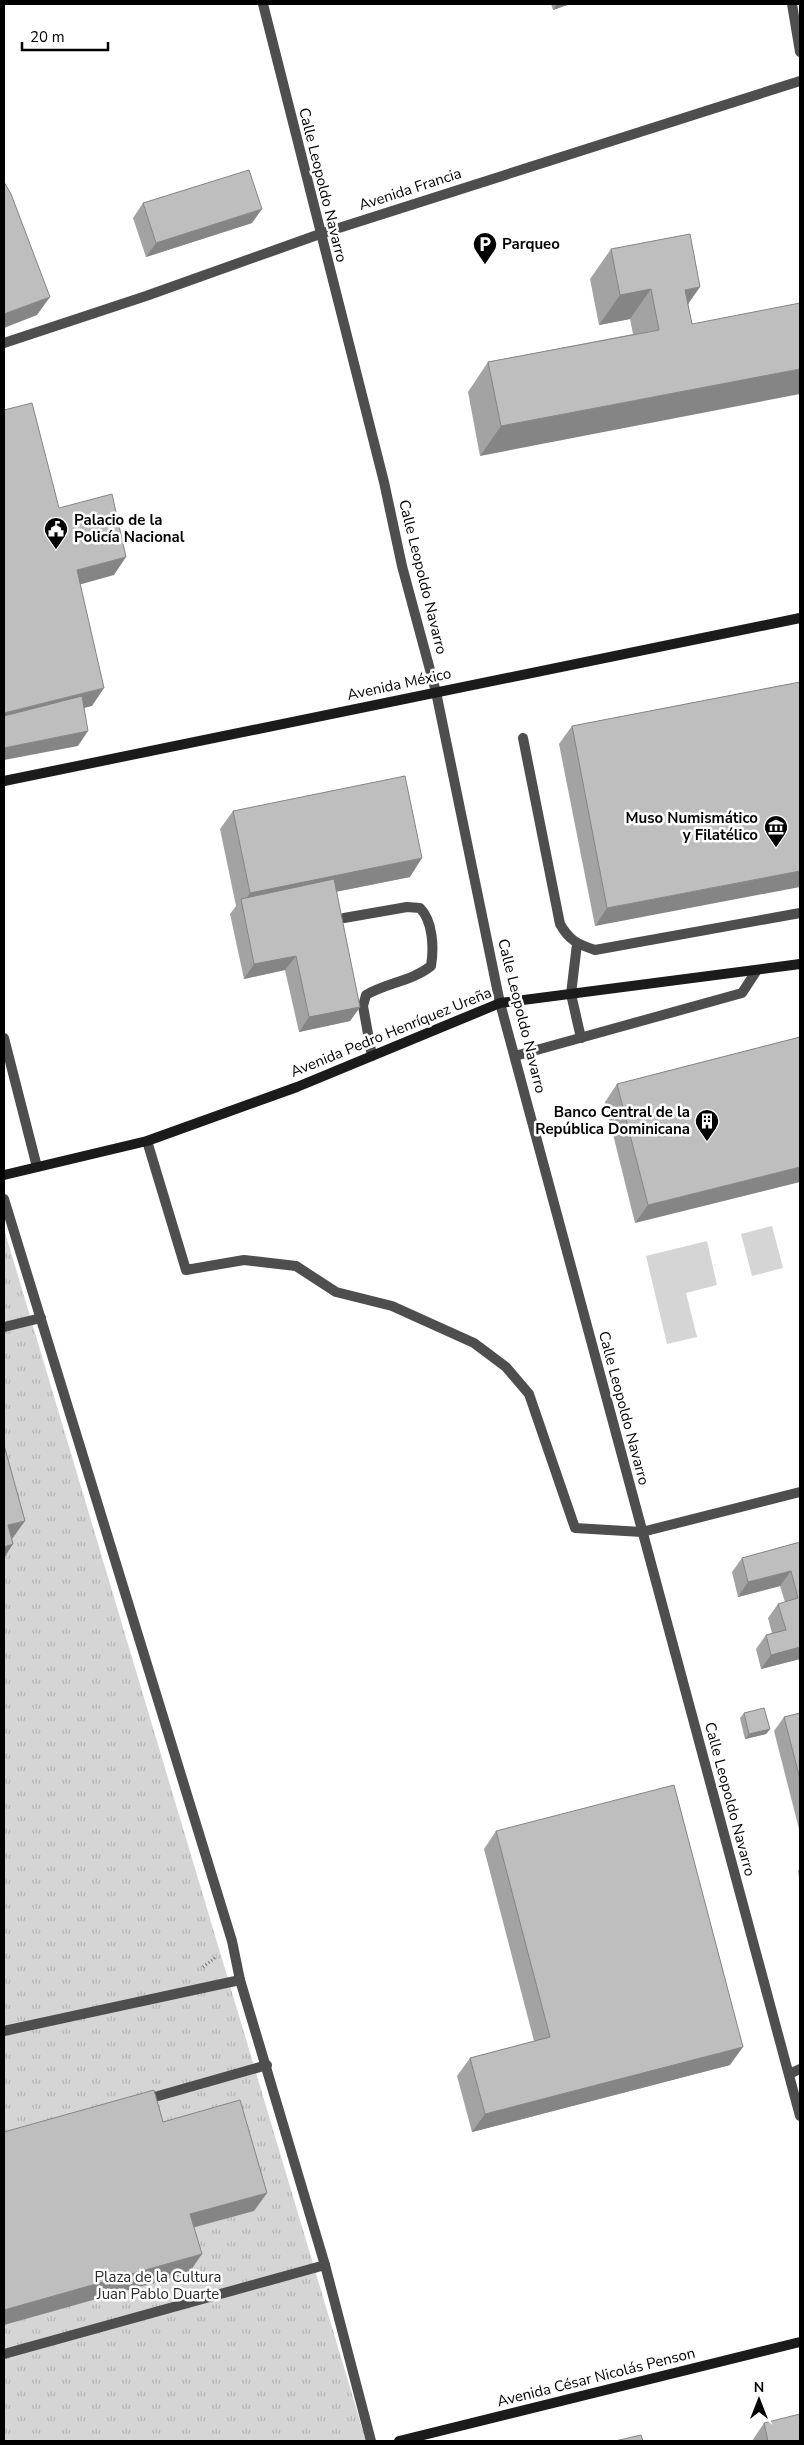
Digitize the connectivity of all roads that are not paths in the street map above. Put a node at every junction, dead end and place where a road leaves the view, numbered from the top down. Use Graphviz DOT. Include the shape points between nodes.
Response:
graph roads {
  1 [pos="263,4"];
  2 [pos="792,4"];
  3 [pos="800,52"];
  4 [pos="800,82"];
  5 [pos="320,234"];
  6 [pos="4,343"];
  7 [pos="800,618"];
  8 [pos="436,692"];
  9 [pos="523,738"];
  10 [pos="4,781"];
  11 [pos="800,913"];
  12 [pos="344,918"];
  13 [pos="577,944"];
  14 [pos="800,964"];
  15 [pos="757,970"];
  16 [pos="571,994"];
  17 [pos="500,1003"];
  18 [pos="4,1038"];
  19 [pos="581,1038"];
  20 [pos="372,1056"];
  21 [pos="515,1056"];
  22 [pos="147,1142"];
  23 [pos="37,1167"];
  24 [pos="4,1176"];
  25 [pos="4,1200"];
  26 [pos="41,1318"];
  27 [pos="4,1327"];
  28 [pos="800,1492"];
  29 [pos="642,1532"];
  30 [pos="240,1980"];
  31 [pos="4,2031"];
  32 [pos="267,2065"];
  33 [pos="800,2069"];
  34 [pos="789,2074"];
  35 [pos="135,2102"];
  36 [pos="800,2116"];
  37 [pos="325,2265"];
  38 [pos="800,2342"];
  39 [pos="4,2354"];
  40 [pos="371,2441"];
  41 [pos="399,2441"];
  1 -- 5 [label="street, Calle Leopoldo Navarro"];
  2 -- 3 [label="street"];
  4 -- 5 [label="street, Avenida Francia"];
  5 -- 6 [label="street, Avenida Francia"];
  5 -- 8 [label="street, Calle Leopoldo Navarro"];
  7 -- 8 [label="main road, Avenida México"];
  8 -- 10 [label="main road, Avenida México"];
  8 -- 17 [label="street, Calle Leopoldo Navarro"];
  9 -- 13 [label="street" via="560,924 566,936"];
  11 -- 13 [label="street" via="594,950"];
  12 -- 20 [label="street" via="407,907 420,908 428,916 433,954 431,966 421,974 379,987 366,995 363,1006"];
  13 -- 16 [label="street"];
  14 -- 15 [label="main road, Avenida Pedro Henríquez Ureña"];
  15 -- 16 [label="main road, Avenida Pedro Henríquez Ureña"];
  15 -- 19 [label="street" via="742,993"];
  16 -- 17 [label="main road, Avenida Pedro Henríquez Ureña"];
  16 -- 19 [label="street"];
  17 -- 20 [label="main road, Avenida Pedro Henríquez Ureña"];
  17 -- 21 [label="street, Calle Leopoldo Navarro"];
  18 -- 23 [label="street"];
  19 -- 21 [label="street"];
  20 -- 22 [label="main road, Avenida Pedro Henríquez Ureña"];
  21 -- 29 [label="street, Calle Leopoldo Navarro"];
  22 -- 23 [label="main road, Avenida Pedro Henríquez Ureña"];
  22 -- 29 [label="street" via="186,1270 244,1260 296,1266 336,1292 392,1306 474,1343 506,1367 529,1394 575,1528"];
  23 -- 24 [label="main road, Avenida Pedro Henríquez Ureña"];
  25 -- 26 [label="street"];
  26 -- 27 [label="street"];
  26 -- 30 [label="street" via="232,1941"];
  28 -- 29 [label="street"];
  29 -- 34 [label="street, Calle Leopoldo Navarro"];
  30 -- 31 [label="street"];
  30 -- 32 [label="street"];
  32 -- 35 [label="street"];
  32 -- 37 [label="street"];
  33 -- 34 [label="street"];
  34 -- 36 [label="street, Calle Leopoldo Navarro"];
  37 -- 39 [label="street"];
  37 -- 40 [label="street"];
  38 -- 41 [label="main road, Avenida César Nicolás Penson"];
}
